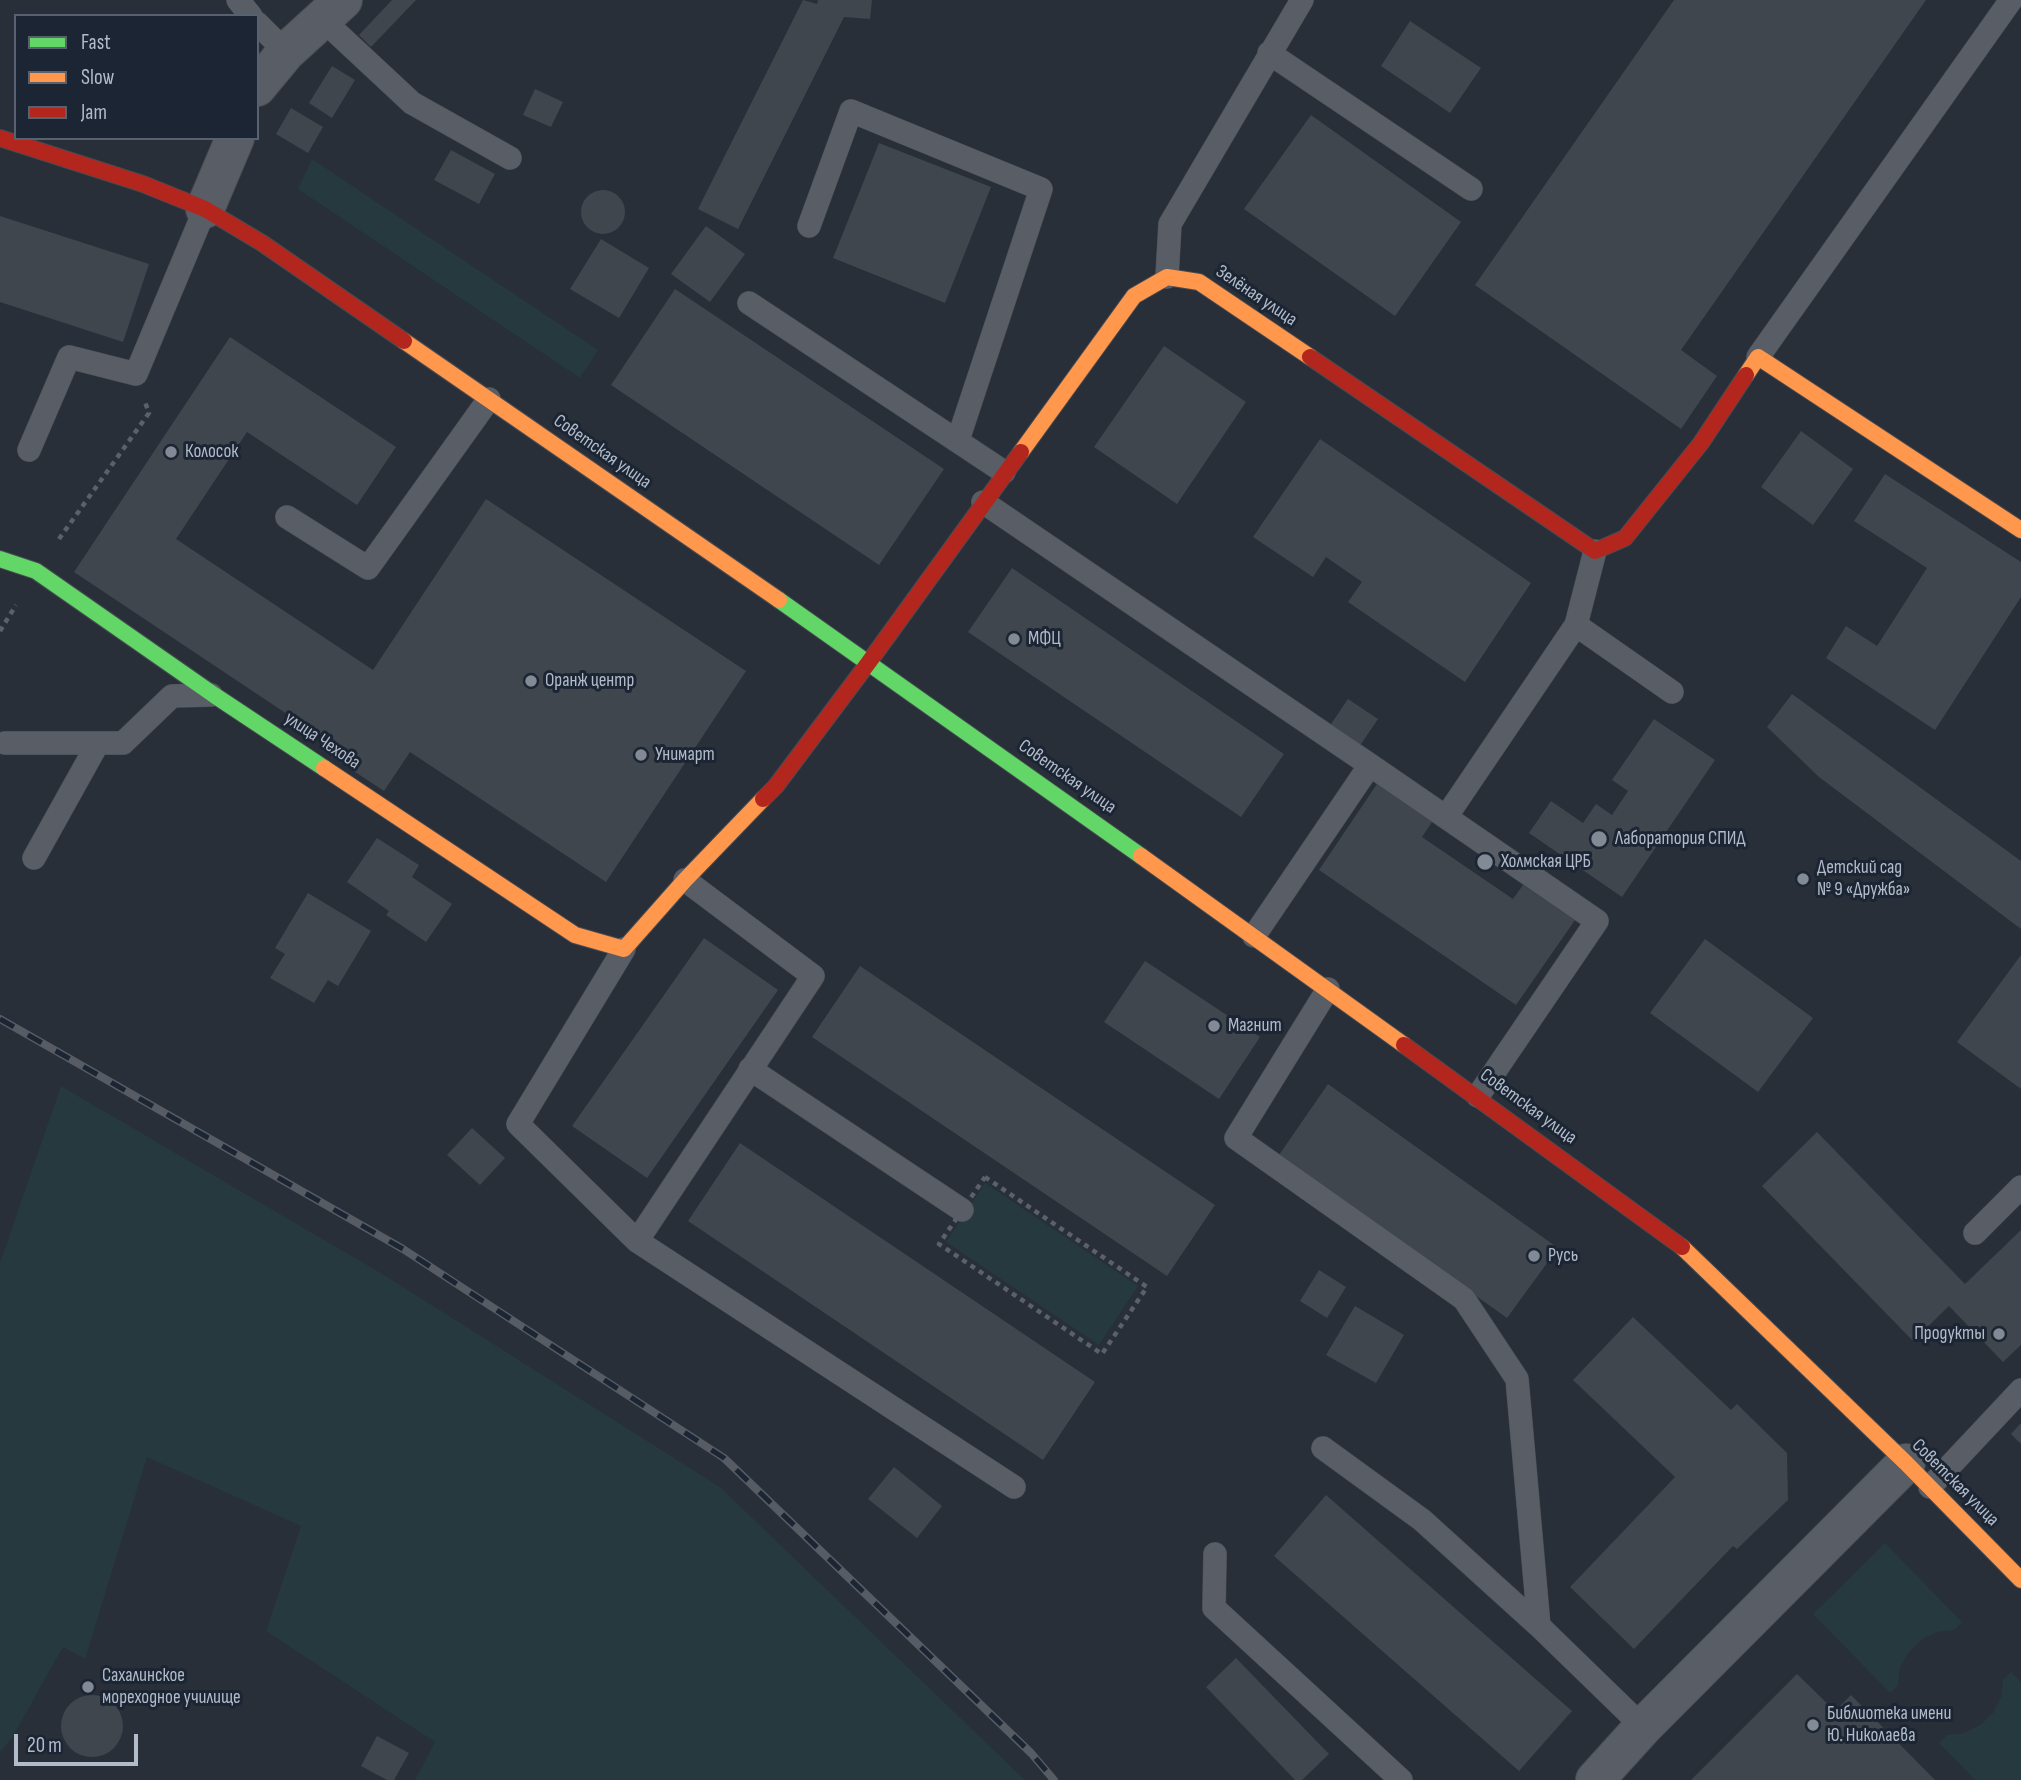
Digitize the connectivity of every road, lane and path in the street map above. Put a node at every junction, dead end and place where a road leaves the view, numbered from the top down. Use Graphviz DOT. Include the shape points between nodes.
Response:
graph roads {
  1 [pos="238,0"];
  2 [pos="1302,0"];
  3 [pos="2011,0"];
  4 [pos="333,10"];
  5 [pos="249,14"];
  6 [pos="259,25"];
  7 [pos="286,52"];
  8 [pos="1269,54"];
  9 [pos="259,86"];
  10 [pos="0,138"];
  11 [pos="234,140"];
  12 [pos="510,158"];
  13 [pos="1471,189"];
  14 [pos="205,209"];
  15 [pos="808,226"];
  16 [pos="1167,277"];
  17 [pos="749,303"];
  18 [pos="1758,357"];
  19 [pos="136,374"];
  20 [pos="489,399"];
  21 [pos="958,440"];
  22 [pos="29,450"];
  23 [pos="1004,472"];
  24 [pos="983,502"];
  25 [pos="287,517"];
  26 [pos="2021,530"];
  27 [pos="1595,551"];
  28 [pos="0,559"];
  29 [pos="36,571"];
  30 [pos="1576,625"];
  31 [pos="0,631"];
  32 [pos="869,662"];
  33 [pos="1672,692"];
  34 [pos="214,695"];
  35 [pos="5,743"];
  36 [pos="98,743"];
  37 [pos="1370,765"];
  38 [pos="1446,817"];
  39 [pos="34,858"];
  40 [pos="685,880"];
  41 [pos="1254,936"];
  42 [pos="624,949"];
  43 [pos="1328,989"];
  44 [pos="750,1069"];
  45 [pos="1478,1096"];
  46 [pos="2021,1187"];
  47 [pos="962,1210"];
  48 [pos="1975,1233"];
  49 [pos="637,1241"];
  50 [pos="2021,1390"];
  51 [pos="1323,1448"];
  52 [pos="1918,1475"];
  53 [pos="1014,1487"];
  54 [pos="1215,1554"];
  55 [pos="2021,1580"];
  56 [pos="1539,1626"];
  57 [pos="1643,1727"];
  58 [pos="1401,1780"];
  59 [pos="1595,1780"];
  1 -- 5 [label="lane"];
  2 -- 8 [label="lane"];
  3 -- 18 [label="lane"];
  4 -- 7 [label="street"];
  4 -- 12 [label="lane" via="412,103"];
  6 -- 7 [label="lane"];
  7 -- 9 [label="street"];
  8 -- 13 [label="lane"];
  8 -- 16 [label="lane" via="1170,224"];
  10 -- 14 [label="street, Советская улица" via="144,184"];
  11 -- 14 [label="street"];
  14 -- 19 [label="lane"];
  14 -- 20 [label="street, Советская улица"];
  15 -- 21 [label="lane" via="851,111 1041,189"];
  16 -- 23 [label="street" via="1134,296"];
  16 -- 27 [label="street, Зелёная улица" via="1199,282"];
  17 -- 21 [label="lane"];
  18 -- 26 [label="street"];
  18 -- 27 [label="street" via="1701,443 1625,538"];
  19 -- 22 [label="lane" via="69,357"];
  19 -- 29 [label="path" via="149,413"];
  20 -- 25 [label="lane" via="368,568"];
  20 -- 32 [label="street, Советская улица"];
  21 -- 23 [label="lane"];
  23 -- 24 [label="street"];
  24 -- 32 [label="street"];
  24 -- 37 [label="lane"];
  27 -- 30 [label="lane"];
  28 -- 29 [label="street, улица Чехова"];
  29 -- 31 [label="path"];
  29 -- 34 [label="street, улица Чехова"];
  30 -- 33 [label="lane"];
  30 -- 38 [label="lane"];
  32 -- 40 [label="street" via="776,786"];
  32 -- 41 [label="street, Советская улица"];
  34 -- 36 [label="lane" via="172,696 123,743"];
  34 -- 42 [label="street, улица Чехова" via="575,935"];
  35 -- 36 [label="lane"];
  36 -- 39 [label="lane"];
  37 -- 38 [label="lane"];
  37 -- 41 [label="lane"];
  38 -- 45 [label="lane" via="1597,921"];
  40 -- 42 [label="street"];
  40 -- 44 [label="lane" via="813,976"];
  41 -- 43 [label="street, Советская улица"];
  42 -- 49 [label="lane" via="518,1124"];
  43 -- 45 [label="street, Советская улица"];
  43 -- 56 [label="lane" via="1236,1138 1464,1299 1517,1379"];
  44 -- 47 [label="lane"];
  44 -- 49 [label="lane"];
  45 -- 52 [label="street, Советская улица" via="1692,1254"];
  46 -- 48 [label="lane"];
  47 -- 47 [label="path" via="985,1177 1147,1287 1102,1354 939,1244"];
  49 -- 53 [label="lane"];
  50 -- 52 [label="lane"];
  51 -- 56 [label="lane" via="1422,1520"];
  52 -- 55 [label="street, Советская улица"];
  52 -- 57 [label="street"];
  54 -- 58 [label="lane" via="1214,1608"];
  56 -- 57 [label="lane"];
  57 -- 59 [label="street"];
}
